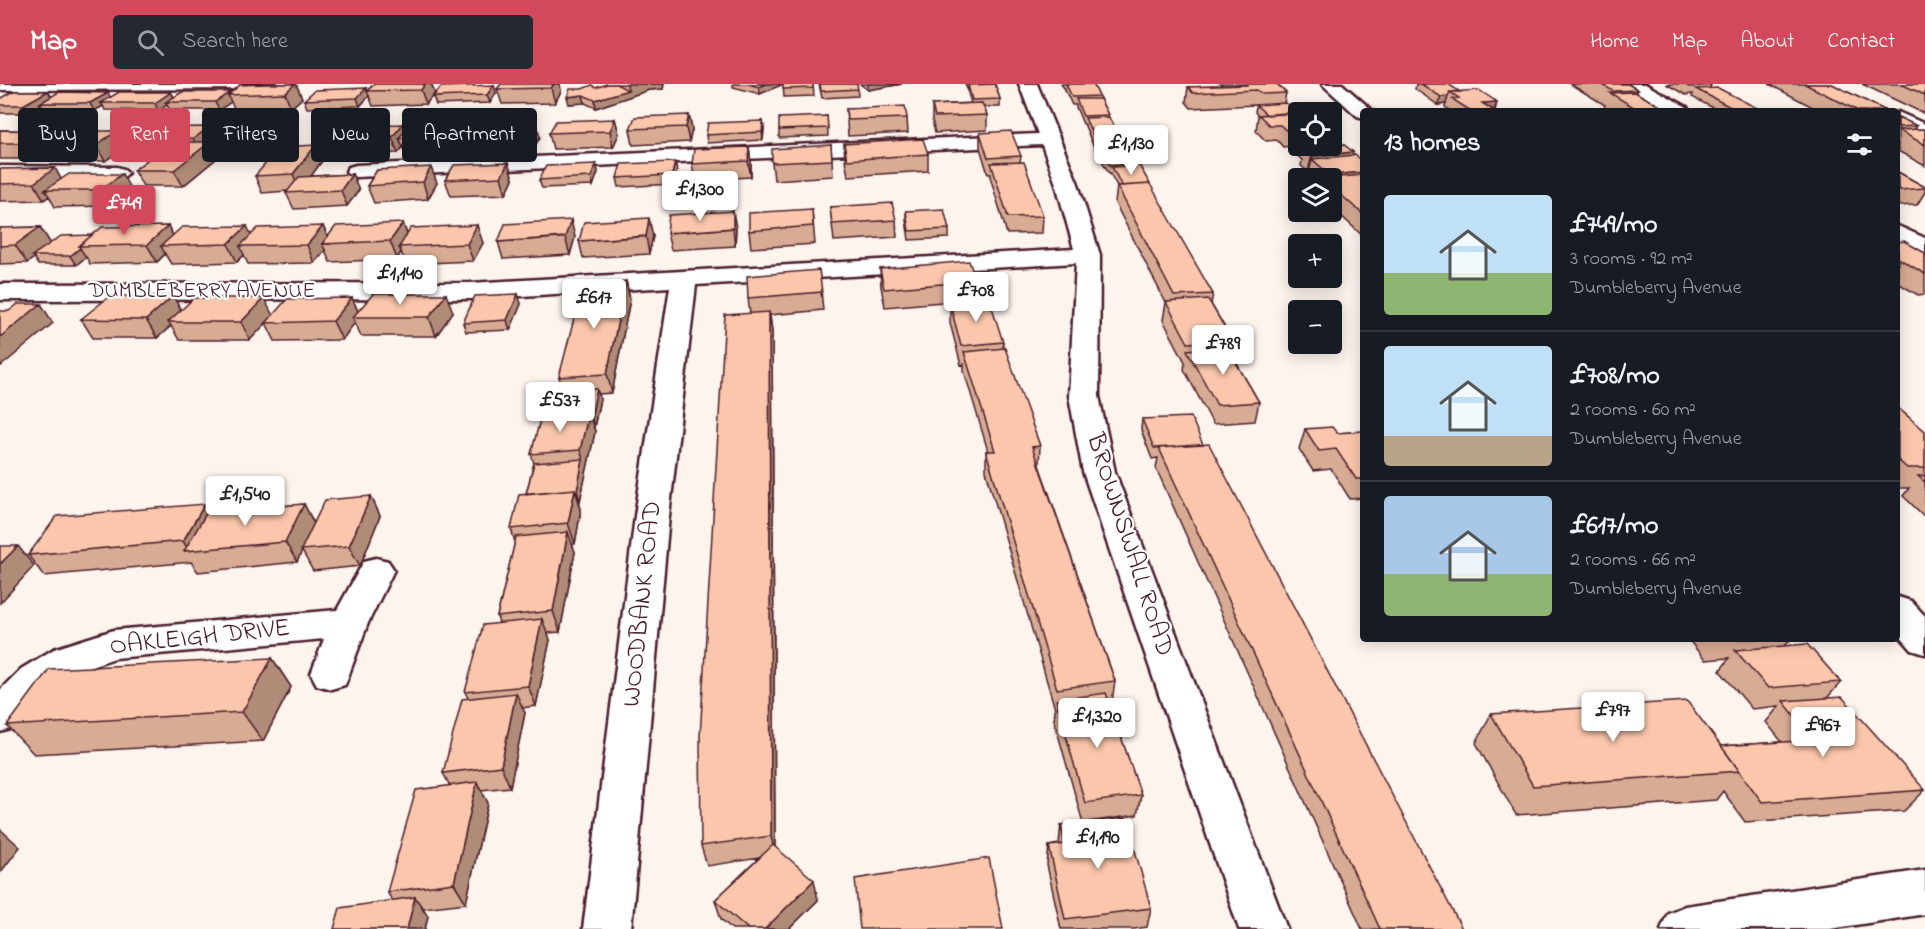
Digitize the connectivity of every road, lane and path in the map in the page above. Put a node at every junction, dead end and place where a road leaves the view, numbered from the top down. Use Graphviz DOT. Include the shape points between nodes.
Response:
graph roads {
  1 [pos="267,84"];
  2 [pos="1028,84"];
  3 [pos="1331,84"];
  4 [pos="1632,84"];
  5 [pos="0,85"];
  6 [pos="231,85"];
  7 [pos="1675,108"];
  8 [pos="1360,109"];
  9 [pos="1900,119"];
  10 [pos="1925,132"];
  11 [pos="1050,139"];
  12 [pos="356,171"];
  13 [pos="0,172"];
  14 [pos="116,174"];
  15 [pos="1900,234"];
  16 [pos="1925,248"];
  17 [pos="1088,255"];
  18 [pos="684,279"];
  19 [pos="4,295"];
  20 [pos="376,570"];
  21 [pos="1900,612"];
  22 [pos="349,623"];
  23 [pos="1925,640"];
  24 [pos="331,674"];
  25 [pos="0,716"];
  26 [pos="1925,892"];
  27 [pos="607,929"];
  28 [pos="1263,929"];
  29 [pos="1686,929"];
  1 -- 6 [label="street"];
  2 -- 11 [label="street, BROWNSWALL ROAD"];
  3 -- 8 [label="street"];
  4 -- 7 [label="street"];
  5 -- 6 [label="street"];
  9 -- 10 [label="street"];
  11 -- 12 [label="street"];
  11 -- 17 [label="street, BROWNSWALL ROAD"];
  13 -- 14 [label="street"];
  15 -- 16 [label="street"];
  17 -- 18 [label="street, DUMBLEBERRY AVENUE"];
  17 -- 28 [label="street, BROWNSWALL ROAD" via="1084,396 1100,472"];
  18 -- 19 [label="street, DUMBLEBERRY AVENUE" via="470,291"];
  18 -- 27 [label="street, WOODBANK ROAD" via="652,516"];
  20 -- 22 [label="street"];
  21 -- 23 [label="street"];
  22 -- 24 [label="street"];
  22 -- 25 [label="street, OAKLEIGH DRIVE" via="114,644 68,659 35,680"];
  26 -- 29 [label="street"];
}
